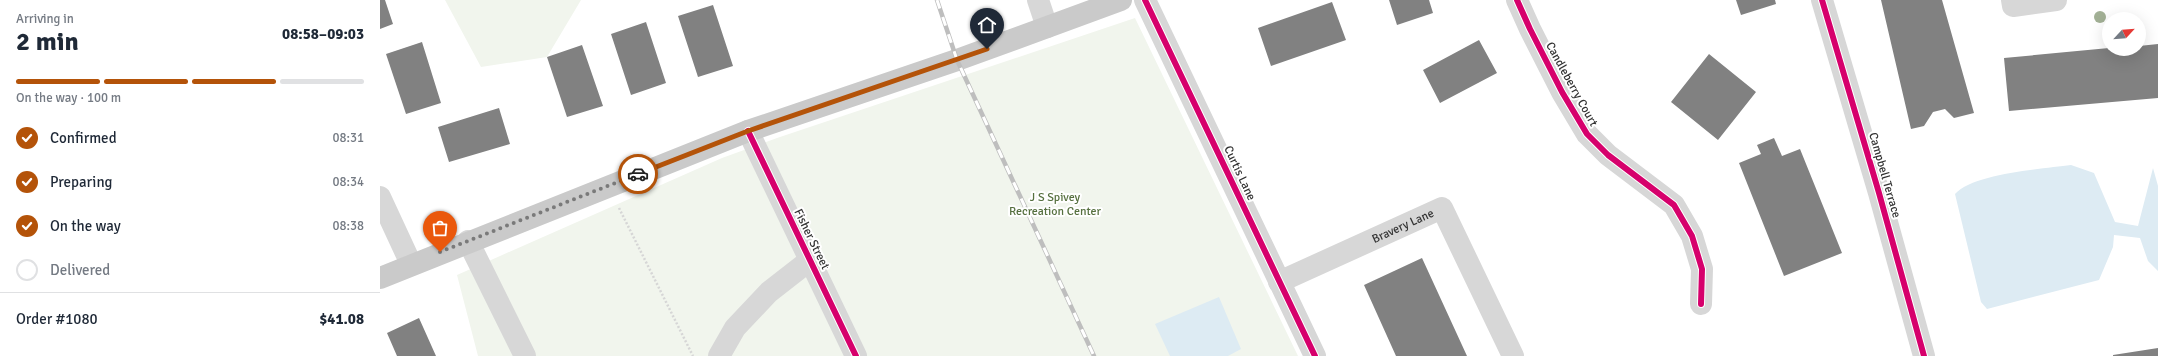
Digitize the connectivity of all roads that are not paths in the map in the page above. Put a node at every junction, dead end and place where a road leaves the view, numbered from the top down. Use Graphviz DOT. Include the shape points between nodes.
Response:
graph roads {
  1 [pos="1038,0"];
  2 [pos="1121,0"];
  3 [pos="1145,0"];
  4 [pos="1517,0"];
  5 [pos="1822,0"];
  6 [pos="2012,0"];
  7 [pos="2056,0"];
  8 [pos="1047,27"];
  9 [pos="748,131"];
  10 [pos="380,197"];
  11 [pos="468,241"];
  12 [pos="810,260"];
  13 [pos="411,264"];
  14 [pos="380,278"];
  15 [pos="1279,282"];
  16 [pos="1701,304"];
  17 [pos="525,356"];
  18 [pos="719,356"];
  19 [pos="856,356"];
  20 [pos="1315,356"];
  21 [pos="1513,356"];
  22 [pos="1924,356"];
  1 -- 8 [label="street"];
  2 -- 8 [label="main road"];
  3 -- 15 [label="street, Curtis Lane"];
  4 -- 16 [label="street, Candleberry Court" via="1558,85 1587,134 1608,155 1674,205 1692,236 1702,269"];
  5 -- 22 [label="street, Campbell Terrace"];
  6 -- 7 [label="street" via="2013,6"];
  8 -- 9 [label="main road"];
  9 -- 11 [label="main road"];
  9 -- 12 [label="street, Fisher Street"];
  10 -- 13 [label="street"];
  11 -- 13 [label="main road"];
  11 -- 17 [label="street"];
  12 -- 18 [label="street" via="769,292 735,328"];
  12 -- 19 [label="street, Fisher Street"];
  13 -- 14 [label="main road"];
  15 -- 20 [label="street, Curtis Lane"];
  15 -- 21 [label="street, Bravery Lane" via="1442,208"];
}
